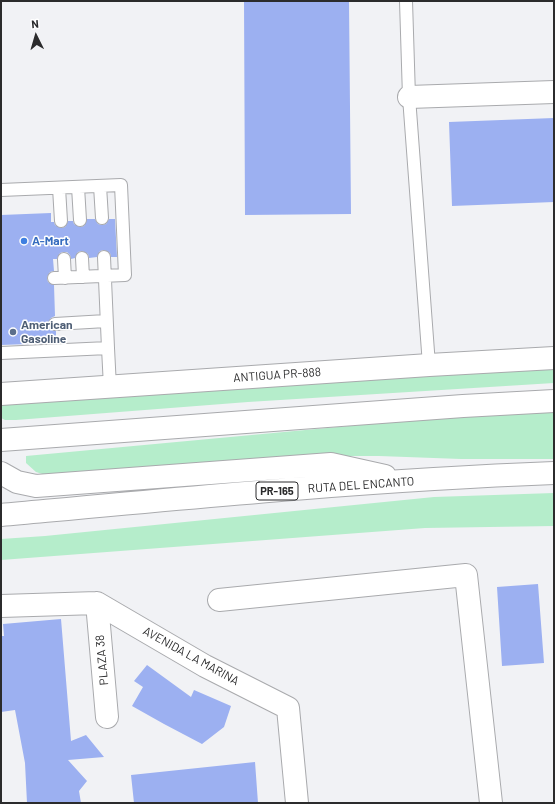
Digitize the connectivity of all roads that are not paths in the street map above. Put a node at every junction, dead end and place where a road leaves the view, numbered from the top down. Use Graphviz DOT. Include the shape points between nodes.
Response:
graph roads {
  1 [pos="406,1"];
  2 [pos="554,92"];
  3 [pos="409,97"];
  4 [pos="100,186"];
  5 [pos="78,187"];
  6 [pos="59,188"];
  7 [pos="1,190"];
  8 [pos="102,218"];
  9 [pos="80,220"];
  10 [pos="61,221"];
  11 [pos="104,257"];
  12 [pos="82,258"];
  13 [pos="64,259"];
  14 [pos="105,276"];
  15 [pos="83,277"];
  16 [pos="106,321"];
  17 [pos="55,324"];
  18 [pos="108,348"];
  19 [pos="1,353"];
  20 [pos="554,358"];
  21 [pos="429,364"];
  22 [pos="110,387"];
  23 [pos="1,394"];
  24 [pos="554,401"];
  25 [pos="1,440"];
  26 [pos="1,473"];
  27 [pos="554,473"];
  28 [pos="410,482"];
  29 [pos="1,515"];
  30 [pos="219,600"];
  31 [pos="97,603"];
  32 [pos="1,606"];
  33 [pos="107,717"];
  34 [pos="297,803"];
  35 [pos="491,803"];
  1 -- 3 [label="lane"];
  2 -- 3 [label="street"];
  3 -- 21 [label="lane"];
  4 -- 5 [label="lane"];
  4 -- 8 [label="lane"];
  4 -- 14 [label="lane" via="121,185 125,275"];
  5 -- 6 [label="lane"];
  5 -- 9 [label="lane"];
  6 -- 7 [label="lane"];
  6 -- 10 [label="lane"];
  11 -- 14 [label="lane"];
  12 -- 15 [label="lane"];
  13 -- 15 [label="lane" via="59,278"];
  14 -- 15 [label="lane"];
  14 -- 16 [label="lane"];
  16 -- 17 [label="lane"];
  16 -- 18 [label="lane"];
  18 -- 19 [label="lane"];
  18 -- 22 [label="lane"];
  20 -- 21 [label="street, ANTIGUA PR-888"];
  21 -- 22 [label="street, ANTIGUA PR-888"];
  22 -- 23 [label="street, ANTIGUA PR-888"];
  24 -- 25 [label="street"];
  26 -- 28 [label="street" via="17,482 36,486 332,464"];
  27 -- 28 [label="street, RUTA DEL ENCANTO / PR-165"];
  28 -- 29 [label="street, RUTA DEL ENCANTO / PR-165" via="159,500"];
  30 -- 35 [label="street" via="466,575"];
  31 -- 32 [label="street"];
  31 -- 33 [label="street, PLAZA 38"];
  31 -- 34 [label="street, AVENIDA LA MARINA" via="205,666 288,708"];
}
